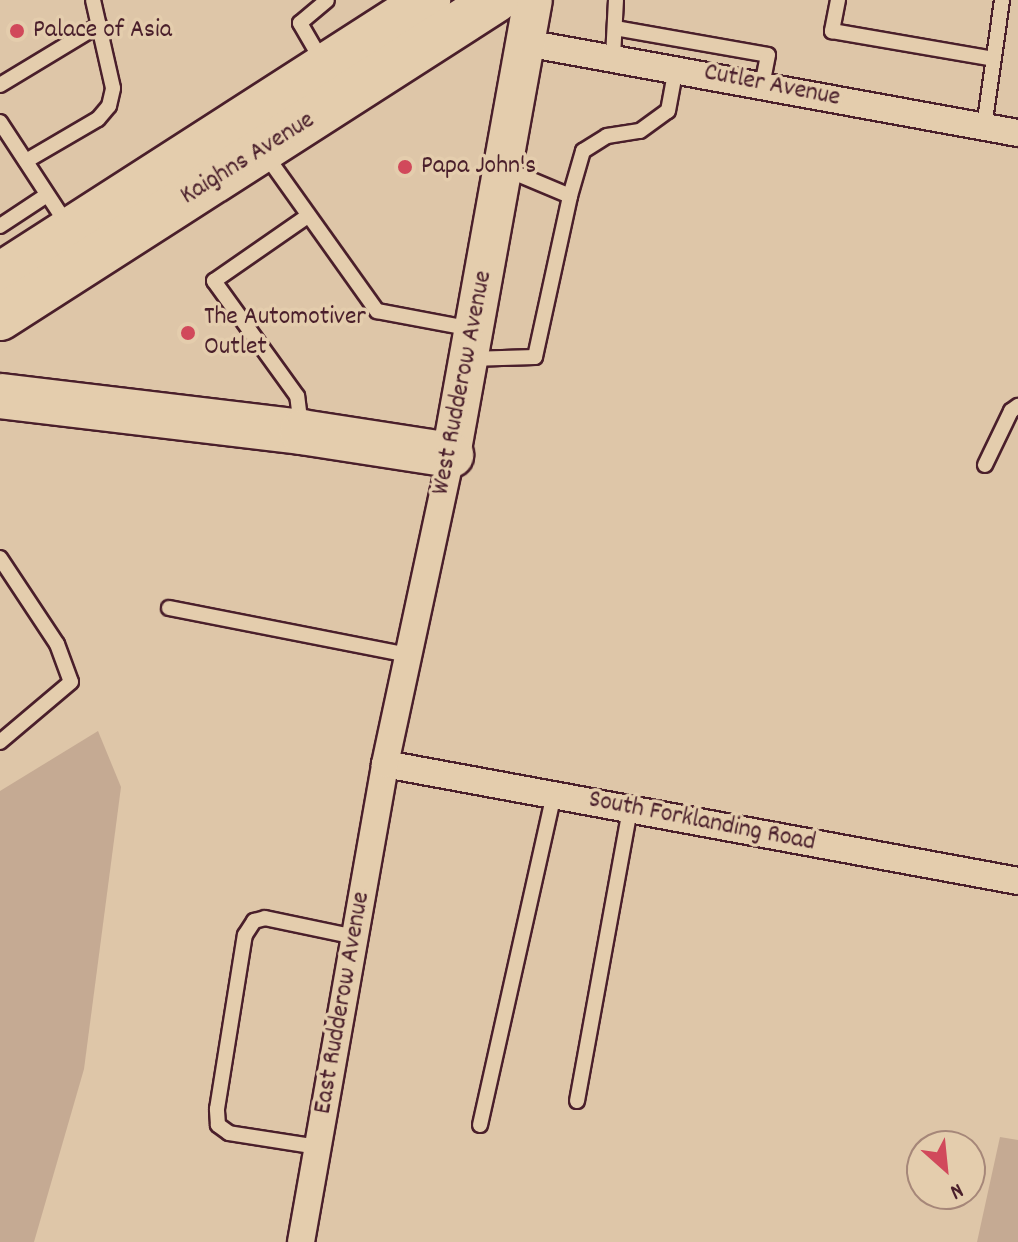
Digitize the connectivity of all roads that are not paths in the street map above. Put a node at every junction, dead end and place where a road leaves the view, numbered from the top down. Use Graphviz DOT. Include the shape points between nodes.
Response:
graph roads {
  1 [pos="93,0"];
  2 [pos="327,0"];
  3 [pos="428,0"];
  4 [pos="496,0"];
  5 [pos="533,0"];
  6 [pos="616,0"];
  7 [pos="838,0"];
  8 [pos="1002,0"];
  9 [pos="99,25"];
  10 [pos="615,28"];
  11 [pos="526,43"];
  12 [pos="613,57"];
  13 [pos="994,59"];
  14 [pos="325,66"];
  15 [pos="676,68"];
  16 [pos="0,85"];
  17 [pos="762,85"];
  18 [pos="0,122"];
  19 [pos="984,127"];
  20 [pos="1018,133"];
  21 [pos="262,150"];
  22 [pos="26,161"];
  23 [pos="503,168"];
  24 [pos="570,196"];
  25 [pos="59,212"];
  26 [pos="308,216"];
  27 [pos="0,226"];
  28 [pos="0,275"];
  29 [pos="0,318"];
  30 [pos="471,344"];
  31 [pos="0,396"];
  32 [pos="1018,406"];
  33 [pos="302,432"];
  34 [pos="451,455"];
  35 [pos="985,465"];
  36 [pos="0,558"];
  37 [pos="169,608"];
  38 [pos="408,655"];
  39 [pos="0,742"];
  40 [pos="385,764"];
  41 [pos="554,795"];
  42 [pos="630,809"];
  43 [pos="1018,881"];
  44 [pos="355,937"];
  45 [pos="577,1101"];
  46 [pos="480,1125"];
  47 [pos="318,1147"];
  48 [pos="301,1242"];
  1 -- 9 [label="lane"];
  2 -- 14 [label="lane" via="300,23"];
  3 -- 14 [label="highway, Kaighns Avenue"];
  4 -- 21 [label="highway, Kaighns Avenue"];
  5 -- 11 [label="street, West Rudderow Avenue"];
  6 -- 10 [label="lane"];
  7 -- 13 [label="lane" via="832,31"];
  8 -- 13 [label="lane"];
  9 -- 16 [label="lane"];
  9 -- 22 [label="lane" via="113,88 109,106 98,119"];
  10 -- 12 [label="lane"];
  10 -- 17 [label="lane" via="768,55"];
  11 -- 12 [label="street, Cutler Avenue"];
  11 -- 23 [label="street, West Rudderow Avenue"];
  12 -- 15 [label="street, Cutler Avenue"];
  13 -- 19 [label="lane"];
  14 -- 25 [label="highway, Kaighns Avenue"];
  15 -- 17 [label="street, Cutler Avenue"];
  15 -- 24 [label="lane" via="668,111 640,131 607,136 583,151"];
  17 -- 19 [label="street, Cutler Avenue"];
  18 -- 22 [label="lane"];
  19 -- 20 [label="street, Cutler Avenue"];
  21 -- 26 [label="lane"];
  21 -- 29 [label="highway, Kaighns Avenue"];
  22 -- 25 [label="lane"];
  23 -- 24 [label="lane"];
  23 -- 30 [label="street, West Rudderow Avenue"];
  24 -- 30 [label="lane" via="535,357"];
  25 -- 27 [label="lane"];
  25 -- 28 [label="highway, Kaighns Avenue"];
  26 -- 30 [label="lane" via="377,311"];
  26 -- 33 [label="lane" via="214,281 297,396"];
  30 -- 34 [label="street, West Rudderow Avenue"];
  31 -- 33 [label="highway"];
  32 -- 35 [label="lane"];
  33 -- 34 [label="highway"];
  34 -- 38 [label="street, West Rudderow Avenue"];
  36 -- 39 [label="lane" via="57,644 71,682"];
  37 -- 38 [label="lane"];
  38 -- 40 [label="street, West Rudderow Avenue"];
  40 -- 41 [label="street, South Forklanding Road"];
  40 -- 44 [label="street, East Rudderow Avenue"];
  41 -- 42 [label="street, South Forklanding Road"];
  41 -- 46 [label="lane"];
  42 -- 43 [label="street, South Forklanding Road"];
  42 -- 45 [label="lane"];
  44 -- 47 [label="street, East Rudderow Avenue"];
  44 -- 47 [label="lane" via="265,918 254,921 245,935 218,1125 229,1133"];
  47 -- 48 [label="street, East Rudderow Avenue"];
}
